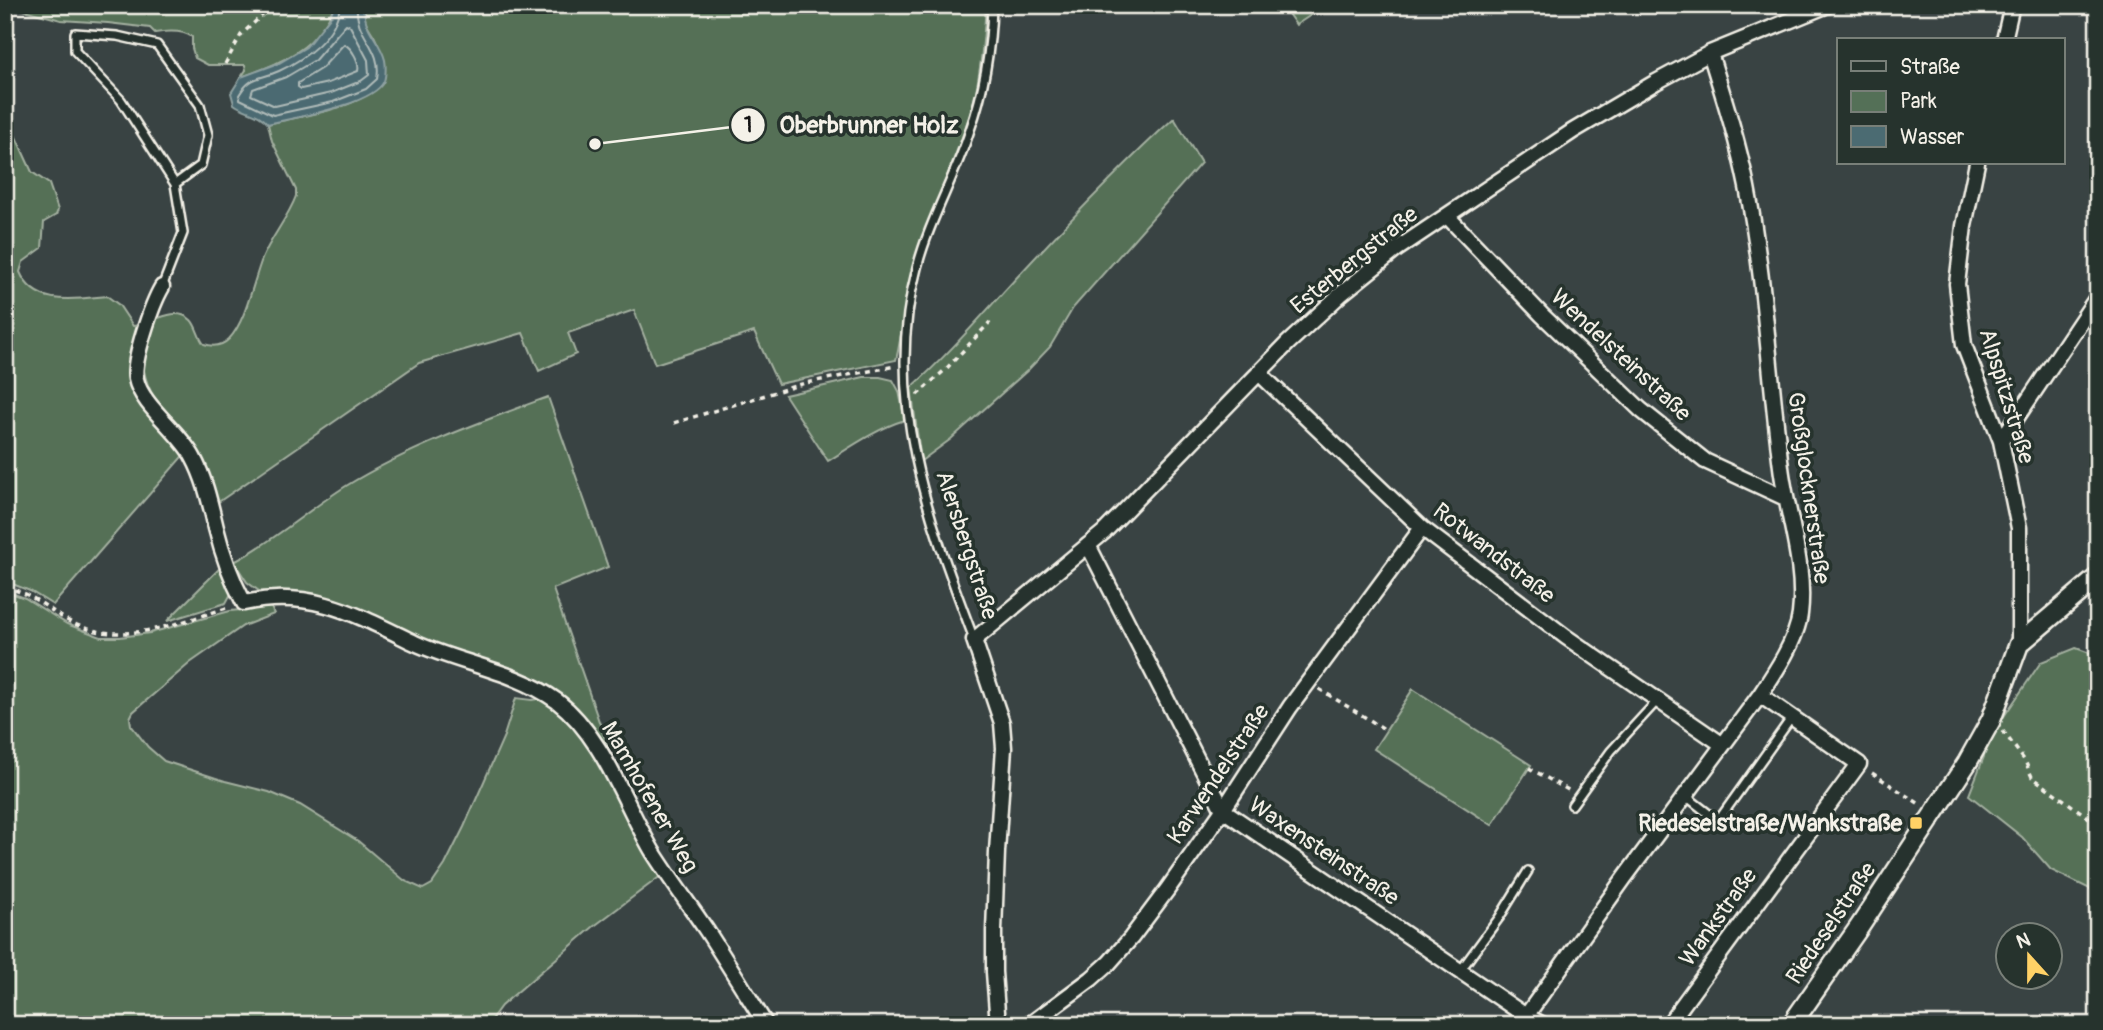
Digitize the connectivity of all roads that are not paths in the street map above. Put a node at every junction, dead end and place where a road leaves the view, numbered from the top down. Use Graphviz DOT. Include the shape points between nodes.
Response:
graph roads {
  1 [pos="992,5"];
  2 [pos="1828,5"];
  3 [pos="2012,5"];
  4 [pos="2004,38"];
  5 [pos="1710,53"];
  6 [pos="1977,164"];
  7 [pos="175,184"];
  8 [pos="1447,216"];
  9 [pos="162,287"];
  10 [pos="2098,296"];
  11 [pos="1259,373"];
  12 [pos="2001,441"];
  13 [pos="1785,498"];
  14 [pos="1422,528"];
  15 [pos="1088,545"];
  16 [pos="2098,577"];
  17 [pos="974,640"];
  18 [pos="2020,644"];
  19 [pos="1760,695"];
  20 [pos="1658,700"];
  21 [pos="1792,717"];
  22 [pos="1723,745"];
  23 [pos="1685,796"];
  24 [pos="1572,805"];
  25 [pos="1223,810"];
  26 [pos="1528,871"];
  27 [pos="1460,971"];
  28 [pos="1526,1016"];
  29 [pos="766,1025"];
  30 [pos="998,1025"];
  31 [pos="1029,1025"];
  32 [pos="1543,1025"];
  33 [pos="1668,1025"];
  34 [pos="1791,1025"];
  1 -- 17 [label="lane, Alersbergstraße" via="989,46 971,129 917,268 906,318 904,365 917,464 932,527"];
  2 -- 5 [label="street, Esterbergstraße"];
  3 -- 4 [label="street"];
  5 -- 8 [label="street, Esterbergstraße" via="1573,131"];
  5 -- 13 [label="street, Großglocknerstraße" via="1747,187"];
  6 -- 12 [label="street, Alpspitzstraße" via="1957,284 1964,345"];
  7 -- 7 [label="lane" via="121,100 75,51 75,33 157,45 200,105 208,135 201,164"];
  7 -- 9 [label="lane" via="183,233"];
  8 -- 11 [label="street, Esterbergstraße" via="1349,287"];
  8 -- 13 [label="street, Wendelsteinstraße" via="1641,410 1705,461"];
  9 -- 29 [label="street, Mamhofener Weg" via="154,301 136,381 192,456 244,603 308,600 338,607 422,646 530,685 564,706 598,747 665,871"];
  10 -- 12 [label="street"];
  11 -- 14 [label="street, Rotwandstraße"];
  11 -- 15 [label="street, Esterbergstraße"];
  12 -- 18 [label="street, Alpspitzstraße" via="2020,536"];
  13 -- 19 [label="street, Großglocknerstraße" via="1801,572 1800,617"];
  14 -- 20 [label="street, Rotwandstraße"];
  14 -- 25 [label="street, Karwendelstraße" via="1290,707"];
  15 -- 17 [label="street, Esterbergstraße"];
  15 -- 25 [label="street, Waxensteinstraße"];
  16 -- 18 [label="street, Riedeselstraße"];
  17 -- 30 [label="street, Alersbergstraße" via="1002,723 1004,748 994,931"];
  18 -- 34 [label="street, Riedeselstraße" via="1991,720 1934,814"];
  19 -- 21 [label="street"];
  19 -- 22 [label="street, Großglocknerstraße"];
  20 -- 22 [label="street, Rotwandstraße"];
  20 -- 24 [label="lane" via="1611,751"];
  21 -- 23 [label="lane" via="1718,821"];
  21 -- 33 [label="street, Wankstraße" via="1859,764"];
  22 -- 23 [label="street, Großglocknerstraße"];
  23 -- 28 [label="street, Großglocknerstraße"];
  25 -- 27 [label="street, Waxensteinstraße"];
  25 -- 31 [label="street, Karwendelstraße" via="1109,963"];
  26 -- 27 [label="lane"];
  27 -- 28 [label="street, Waxensteinstraße"];
  28 -- 32 [label="street, Waxensteinstraße"];
}
